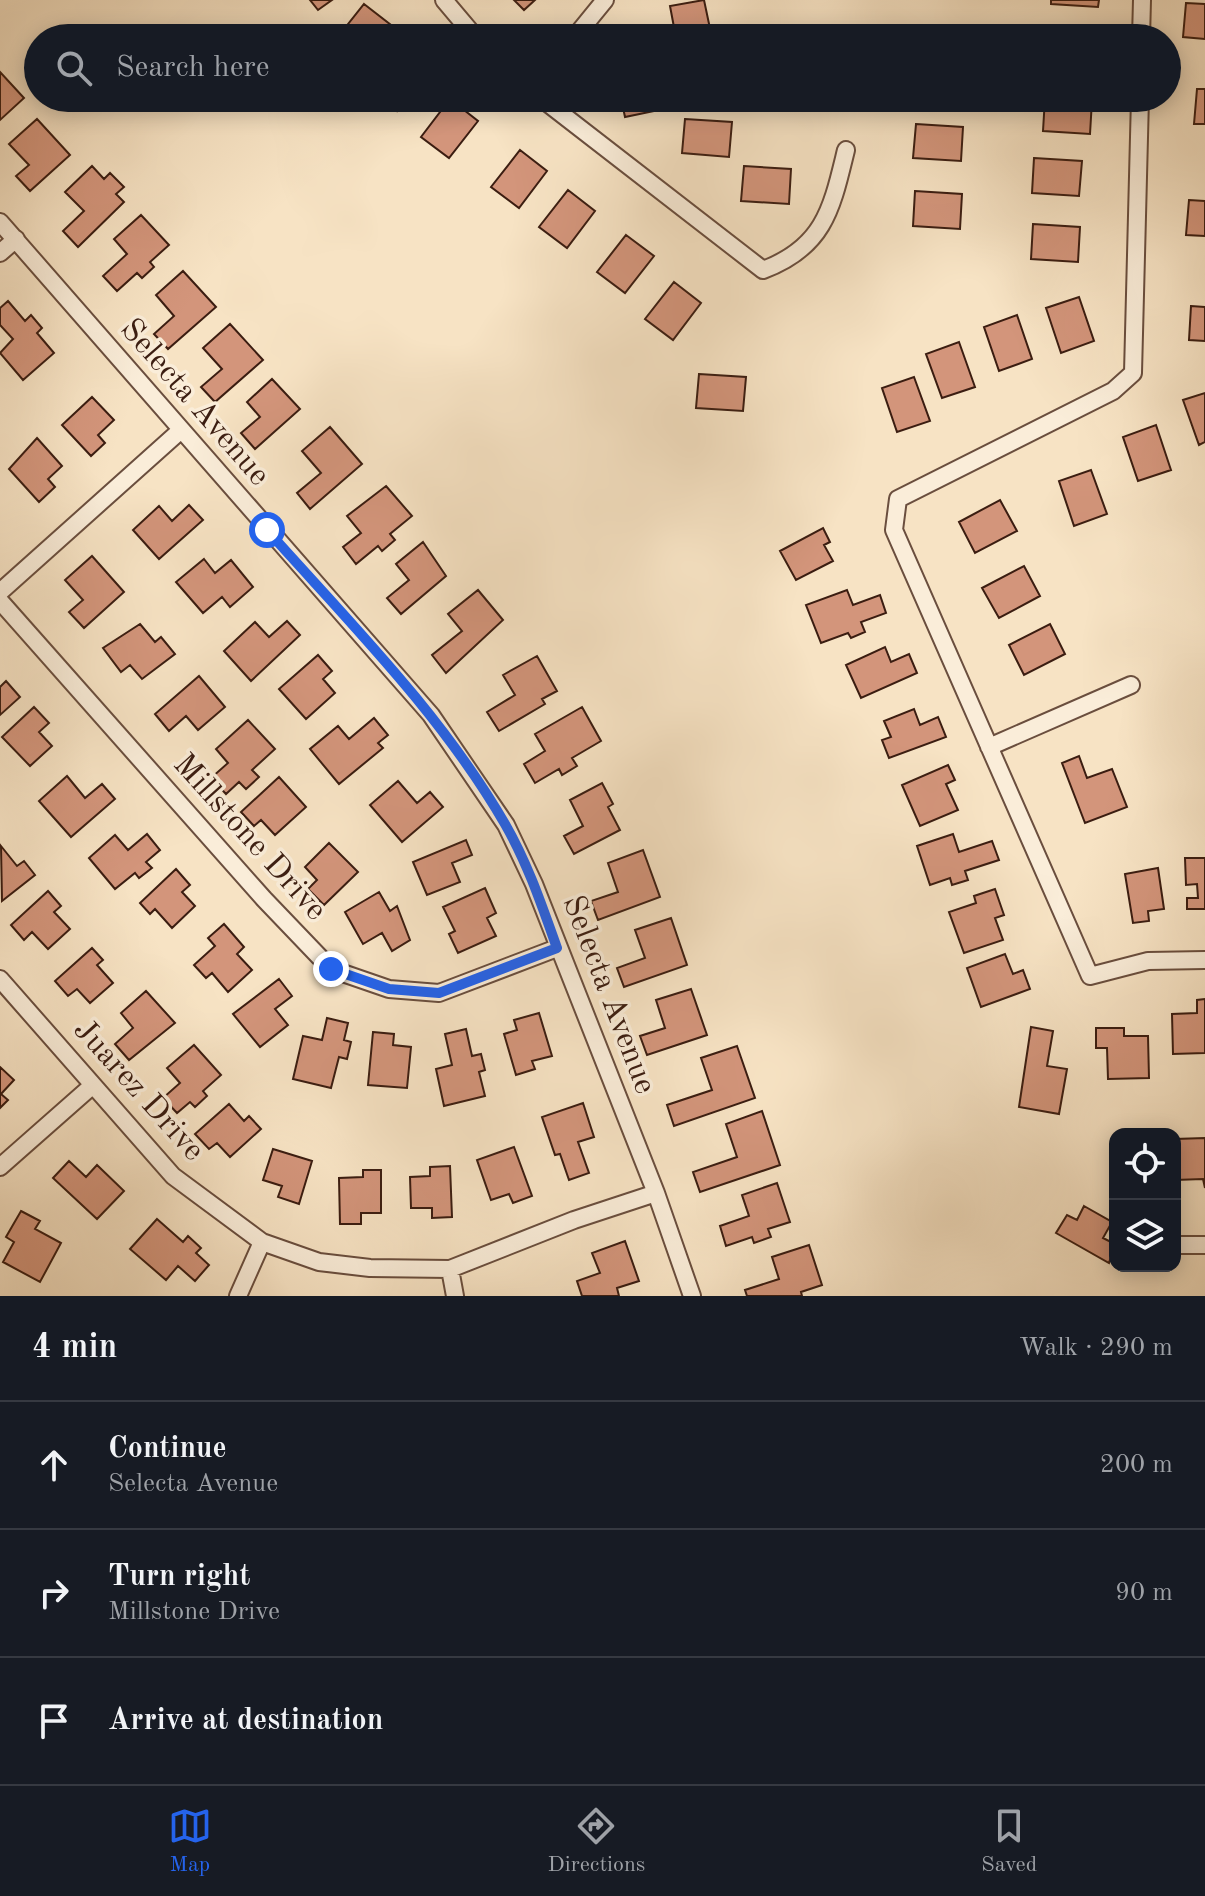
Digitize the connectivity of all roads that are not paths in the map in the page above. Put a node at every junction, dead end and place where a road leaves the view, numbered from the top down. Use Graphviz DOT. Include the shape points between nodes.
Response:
graph roads {
  1 [pos="444,0"];
  2 [pos="605,0"];
  3 [pos="1142,0"];
  4 [pos="464,24"];
  5 [pos="585,24"];
  6 [pos="1141,24"];
  7 [pos="559,112"];
  8 [pos="1140,112"];
  9 [pos="846,150"];
  10 [pos="0,222"];
  11 [pos="16,239"];
  12 [pos="0,253"];
  13 [pos="181,430"];
  14 [pos="0,592"];
  15 [pos="0,601"];
  16 [pos="1131,685"];
  17 [pos="989,747"];
  18 [pos="557,948"];
  19 [pos="1205,960"];
  20 [pos="0,979"];
  21 [pos="93,1085"];
  22 [pos="0,1167"];
  23 [pos="656,1193"];
  24 [pos="262,1242"];
  25 [pos="1181,1245"];
  26 [pos="1205,1245"];
  27 [pos="450,1269"];
  28 [pos="238,1296"];
  29 [pos="455,1296"];
  30 [pos="692,1296"];
  1 -- 4 [label="street"];
  2 -- 5 [label="street"];
  3 -- 6 [label="street"];
  7 -- 9 [label="street" via="763,270 789,260 829,217"];
  8 -- 17 [label="street" via="1133,373 1113,391 898,499 894,530"];
  10 -- 11 [label="street, Selecta Avenue"];
  11 -- 12 [label="street"];
  11 -- 13 [label="street, Selecta Avenue"];
  13 -- 14 [label="street"];
  13 -- 18 [label="street, Selecta Avenue" via="431,715 506,825"];
  15 -- 18 [label="street, Millstone Drive" via="331,969 389,989 439,993"];
  16 -- 17 [label="street"];
  17 -- 19 [label="street" via="1090,976 1148,961"];
  18 -- 23 [label="street, Selecta Avenue"];
  20 -- 21 [label="street, Juarez Drive"];
  21 -- 22 [label="street"];
  21 -- 24 [label="street, Juarez Drive" via="173,1176"];
  23 -- 27 [label="street, Juarez Drive"];
  23 -- 30 [label="street, Selecta Avenue"];
  24 -- 27 [label="street, Juarez Drive" via="319,1262"];
  24 -- 28 [label="street"];
  25 -- 26 [label="street"];
  27 -- 29 [label="street"];
}
